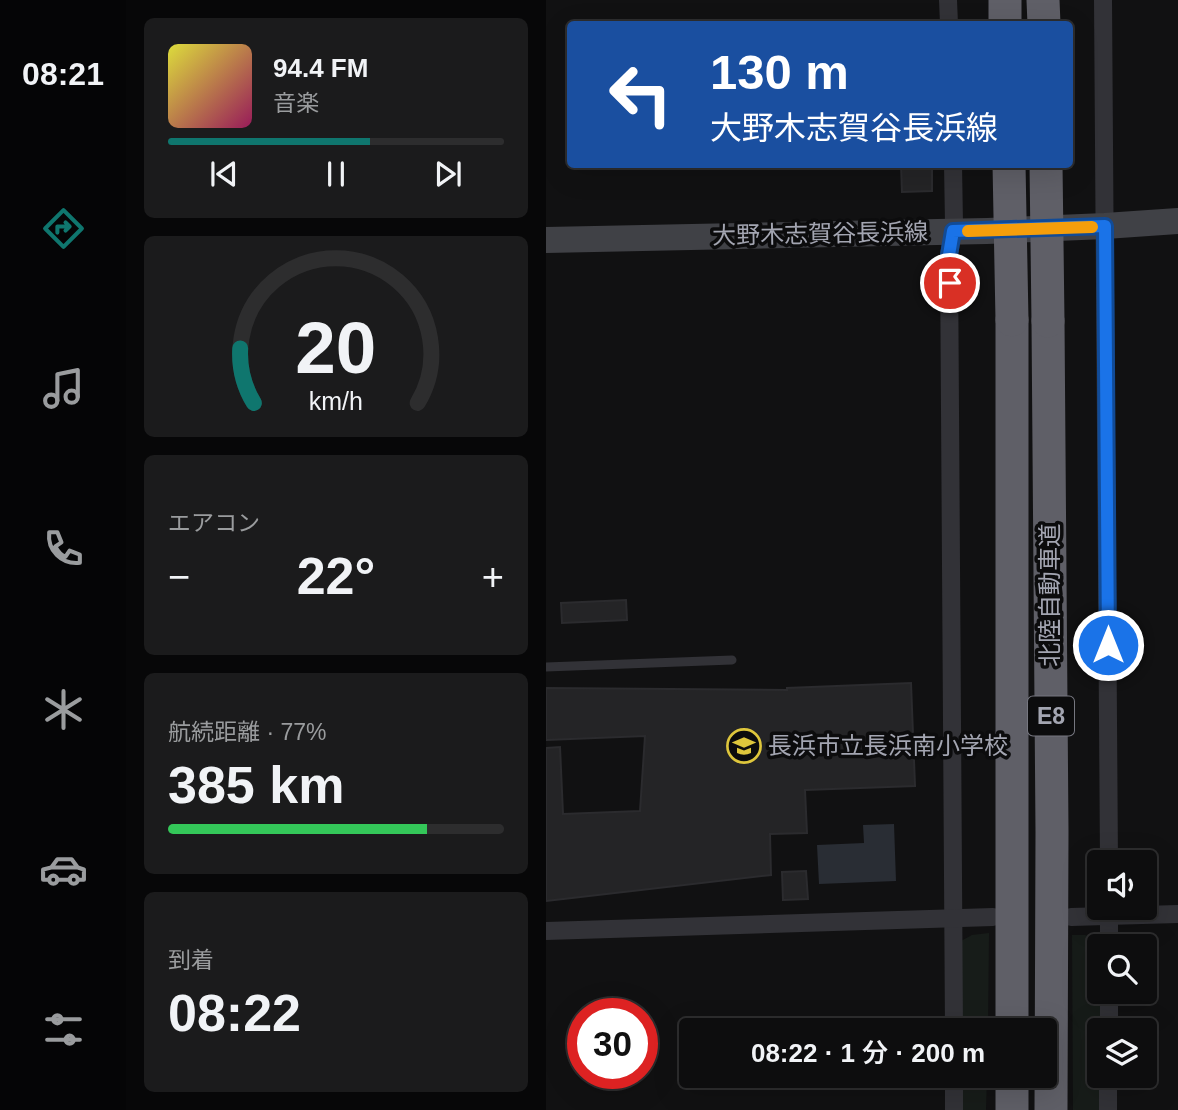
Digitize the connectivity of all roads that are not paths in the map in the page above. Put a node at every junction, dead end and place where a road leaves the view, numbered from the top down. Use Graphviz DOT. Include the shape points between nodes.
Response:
graph roads {
  1 [pos="948,0"];
  2 [pos="1005,0"];
  3 [pos="1043,0"];
  4 [pos="1103,0"];
  5 [pos="949,21"];
  6 [pos="1005,21"];
  7 [pos="1044,21"];
  8 [pos="953,168"];
  9 [pos="1009,168"];
  10 [pos="1046,168"];
  11 [pos="1178,221"];
  12 [pos="1105,226"];
  13 [pos="953,231"];
  14 [pos="546,240"];
  15 [pos="732,660"];
  16 [pos="546,667"];
  17 [pos="1109,850"];
  18 [pos="1157,914"];
  19 [pos="1178,914"];
  20 [pos="1087,915"];
  21 [pos="993,917"];
  22 [pos="1071,917"];
  23 [pos="954,918"];
  24 [pos="546,930"];
  25 [pos="954,1018"];
  26 [pos="1012,1018"];
  27 [pos="954,1088"];
  28 [pos="1012,1088"];
  29 [pos="1108,1088"];
  30 [pos="954,1110"];
  31 [pos="1012,1110"];
  32 [pos="1051,1110"];
  33 [pos="1108,1110"];
  1 -- 5 [label="street"];
  2 -- 6 [label="highway"];
  3 -- 7 [label="highway"];
  4 -- 12 [label="street"];
  8 -- 13 [label="street"];
  9 -- 26 [label="highway, 北陸自動車道 / E8, bridge"];
  10 -- 32 [label="highway, 北陸自動車道 / E8, bridge"];
  11 -- 12 [label="main road, 大野木志賀谷長浜線"];
  12 -- 13 [label="main road, 大野木志賀谷長浜線"];
  12 -- 17 [label="street"];
  13 -- 14 [label="main road, 大野木志賀谷長浜線"];
  13 -- 23 [label="street" via="949,255"];
  15 -- 16 [label="lane"];
  18 -- 19 [label="street"];
  20 -- 22 [label="street"];
  21 -- 23 [label="street"];
  23 -- 24 [label="street"];
  23 -- 25 [label="street"];
  27 -- 30 [label="street"];
  28 -- 31 [label="highway"];
  29 -- 33 [label="street"];
}
